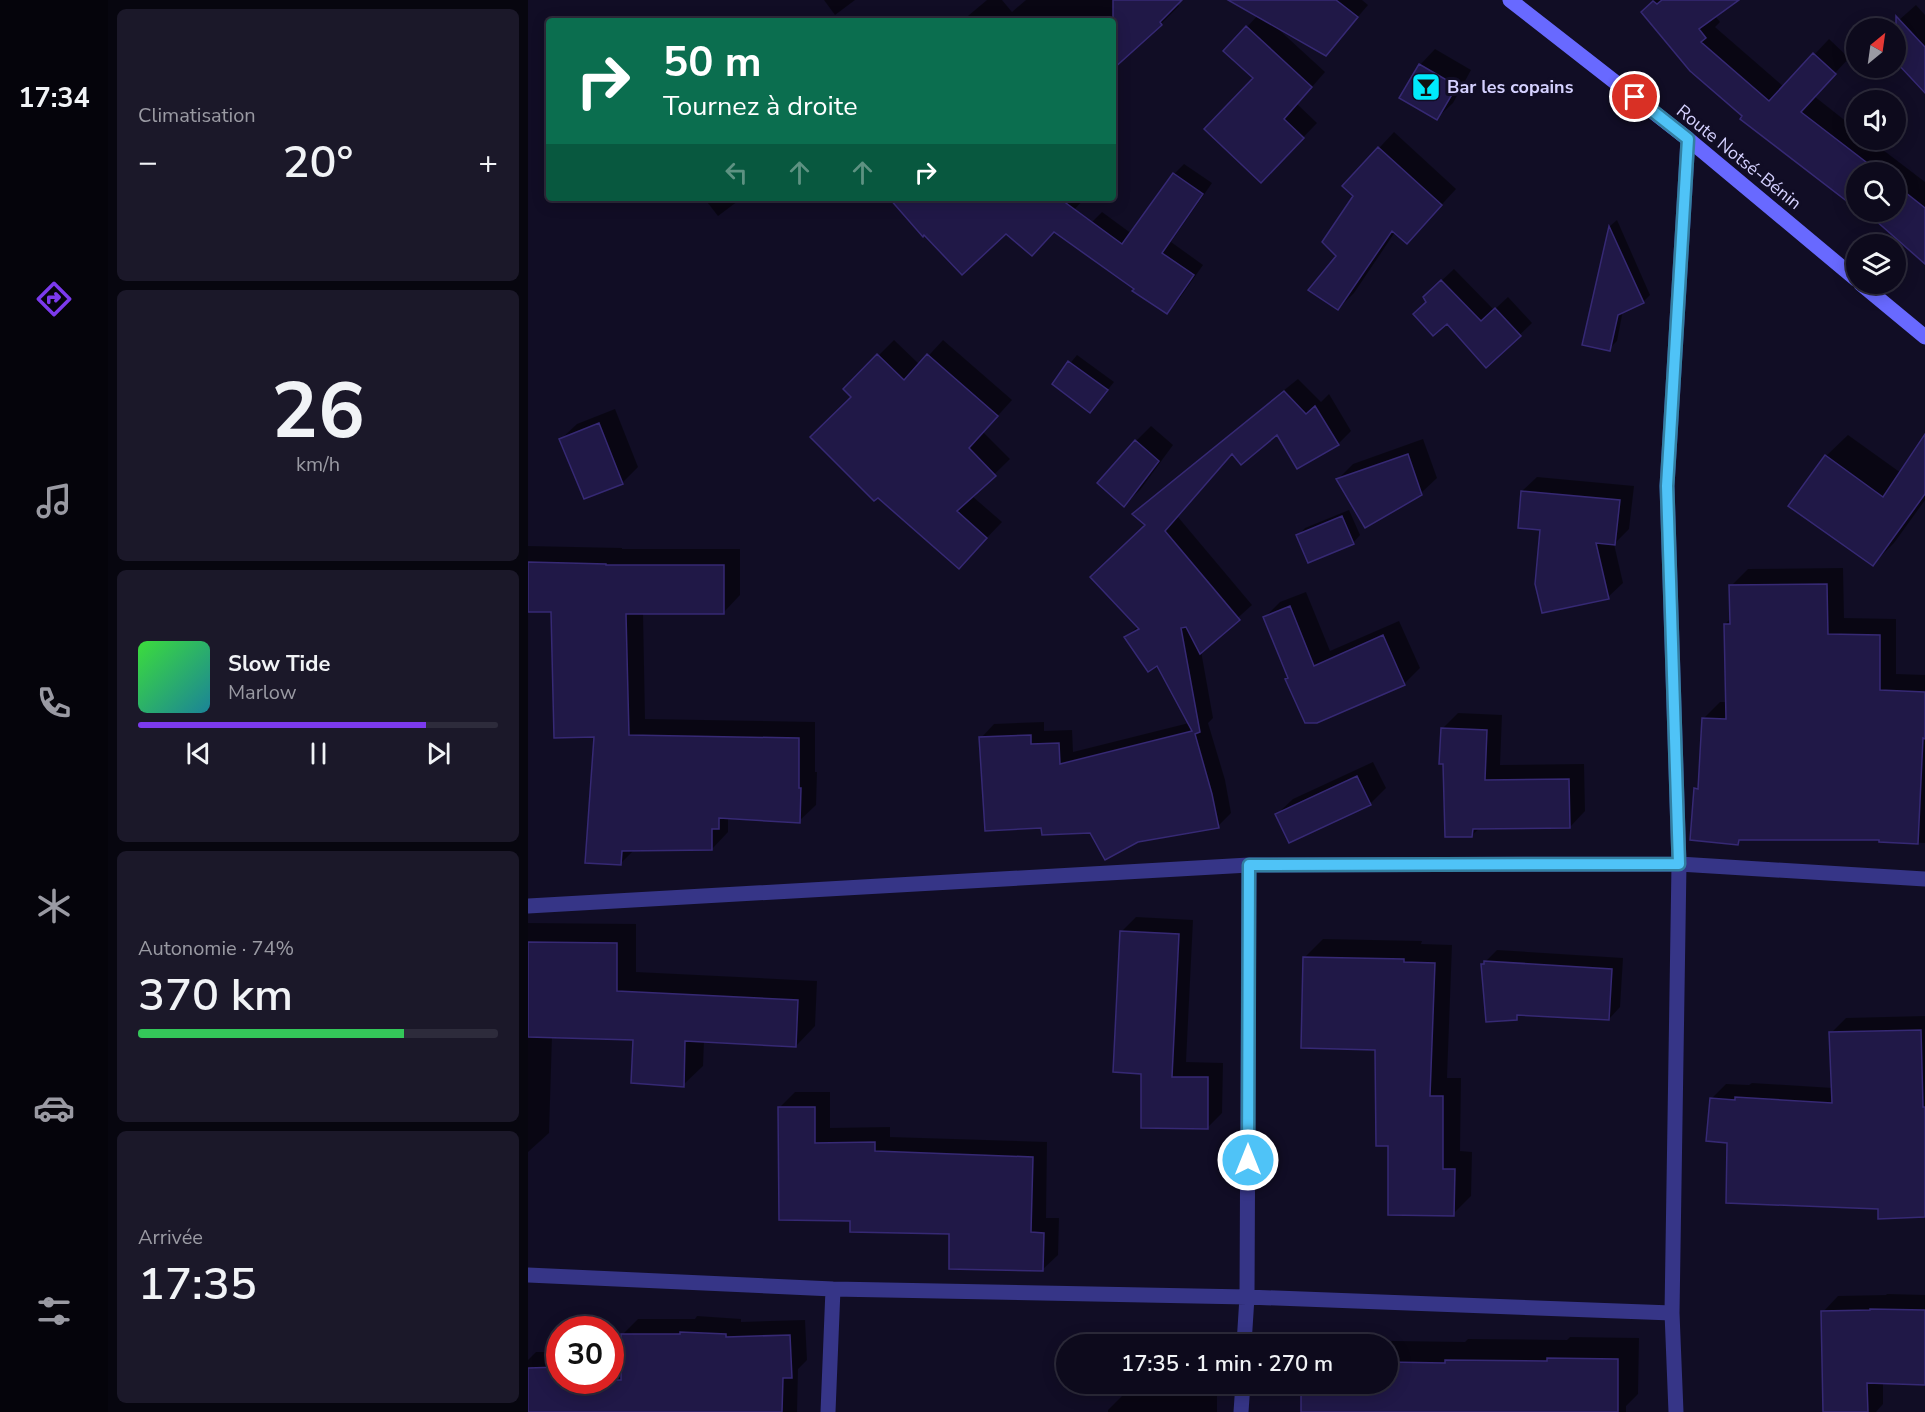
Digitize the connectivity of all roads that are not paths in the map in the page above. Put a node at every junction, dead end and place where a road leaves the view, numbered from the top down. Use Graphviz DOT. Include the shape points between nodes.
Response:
graph roads {
  1 [pos="1510,0"];
  2 [pos="1688,139"];
  3 [pos="1846,271"];
  4 [pos="1873,294"];
  5 [pos="1925,336"];
  6 [pos="1679,864"];
  7 [pos="1249,865"];
  8 [pos="1925,879"];
  9 [pos="528,906"];
  10 [pos="528,1275"];
  11 [pos="833,1289"];
  12 [pos="1247,1297"];
  13 [pos="1672,1313"];
  14 [pos="1245,1334"];
  15 [pos="1242,1394"];
  16 [pos="828,1412"];
  17 [pos="1241,1412"];
  18 [pos="1676,1412"];
  1 -- 2 [label="main road, Route Notsé-Bénin"];
  2 -- 3 [label="main road, Route Notsé-Bénin"];
  2 -- 6 [label="street" via="1667,486"];
  4 -- 5 [label="main road"];
  6 -- 7 [label="street"];
  6 -- 8 [label="street"];
  6 -- 13 [label="street"];
  7 -- 9 [label="street"];
  7 -- 12 [label="street"];
  10 -- 11 [label="street"];
  11 -- 12 [label="street"];
  11 -- 16 [label="street"];
  12 -- 13 [label="street"];
  12 -- 14 [label="street"];
  13 -- 18 [label="street"];
  15 -- 17 [label="street"];
}
